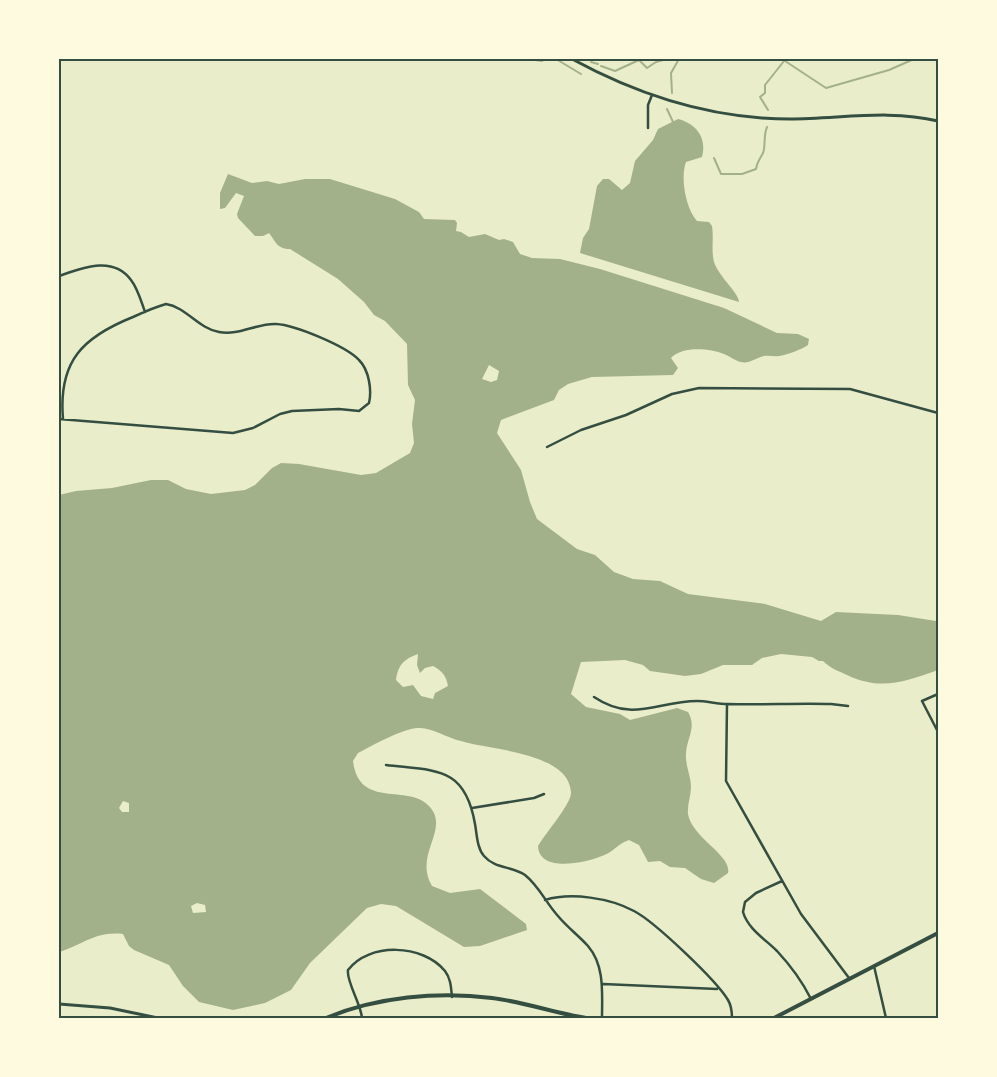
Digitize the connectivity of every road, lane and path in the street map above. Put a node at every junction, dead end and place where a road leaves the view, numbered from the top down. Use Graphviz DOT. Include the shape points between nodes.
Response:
graph roads {
  1 [pos="572,59"];
  2 [pos="652,96"];
  3 [pos="938,120"];
  4 [pos="648,128"];
  5 [pos="59,276"];
  6 [pos="145,312"];
  7 [pos="938,413"];
  8 [pos="61,419"];
  9 [pos="547,447"];
  10 [pos="938,694"];
  11 [pos="594,697"];
  12 [pos="727,704"];
  13 [pos="848,706"];
  14 [pos="938,732"];
  15 [pos="386,765"];
  16 [pos="544,794"];
  17 [pos="472,808"];
  18 [pos="782,881"];
  19 [pos="545,900"];
  20 [pos="938,933"];
  21 [pos="874,966"];
  22 [pos="850,979"];
  23 [pos="602,984"];
  24 [pos="719,989"];
  25 [pos="452,997"];
  26 [pos="812,1000"];
  27 [pos="59,1004"];
  28 [pos="361,1006"];
  29 [pos="158,1018"];
  30 [pos="326,1018"];
  31 [pos="362,1018"];
  32 [pos="586,1018"];
  33 [pos="602,1018"];
  34 [pos="732,1018"];
  35 [pos="774,1018"];
  36 [pos="886,1018"];
  1 -- 2 [label="street"];
  2 -- 3 [label="street" via="704,110 758,119 895,114"];
  2 -- 4 [label="street" via="648,105"];
  5 -- 6 [label="street" via="91,266 109,266 131,279"];
  6 -- 8 [label="street" via="97,334 78,351 63,381"];
  6 -- 8 [label="street" via="170,304 216,332 279,324 331,343 362,363 369,385 369,403 359,411 320,409 286,412 253,428 233,433"];
  7 -- 9 [label="street" via="850,390 706,387 672,394"];
  10 -- 14 [label="street" via="922,701"];
  11 -- 12 [label="street" via="605,704 640,710 678,702"];
  12 -- 13 [label="street"];
  12 -- 18 [label="street" via="726,781"];
  15 -- 17 [label="street" via="450,776 466,791"];
  16 -- 17 [label="street"];
  17 -- 19 [label="street" via="480,850 485,858 498,866 521,872"];
  18 -- 22 [label="street" via="801,914"];
  18 -- 26 [label="street" via="756,893 745,902 743,912 752,928 802,980"];
  19 -- 23 [label="street" via="589,948 599,966"];
  19 -- 24 [label="street" via="568,896 634,911 672,942"];
  20 -- 21 [label="main road"];
  21 -- 22 [label="main road"];
  21 -- 36 [label="street"];
  22 -- 26 [label="main road"];
  23 -- 24 [label="street"];
  23 -- 33 [label="street"];
  24 -- 34 [label="street" via="728,1000"];
  25 -- 28 [label="main road" via="398,999"];
  25 -- 28 [label="street" via="448,977 440,966 404,950 375,953 350,968 347,974"];
  25 -- 32 [label="main road" via="506,1000"];
  26 -- 35 [label="main road"];
  27 -- 29 [label="street" via="110,1008"];
  28 -- 30 [label="main road"];
  28 -- 31 [label="street"];
}
